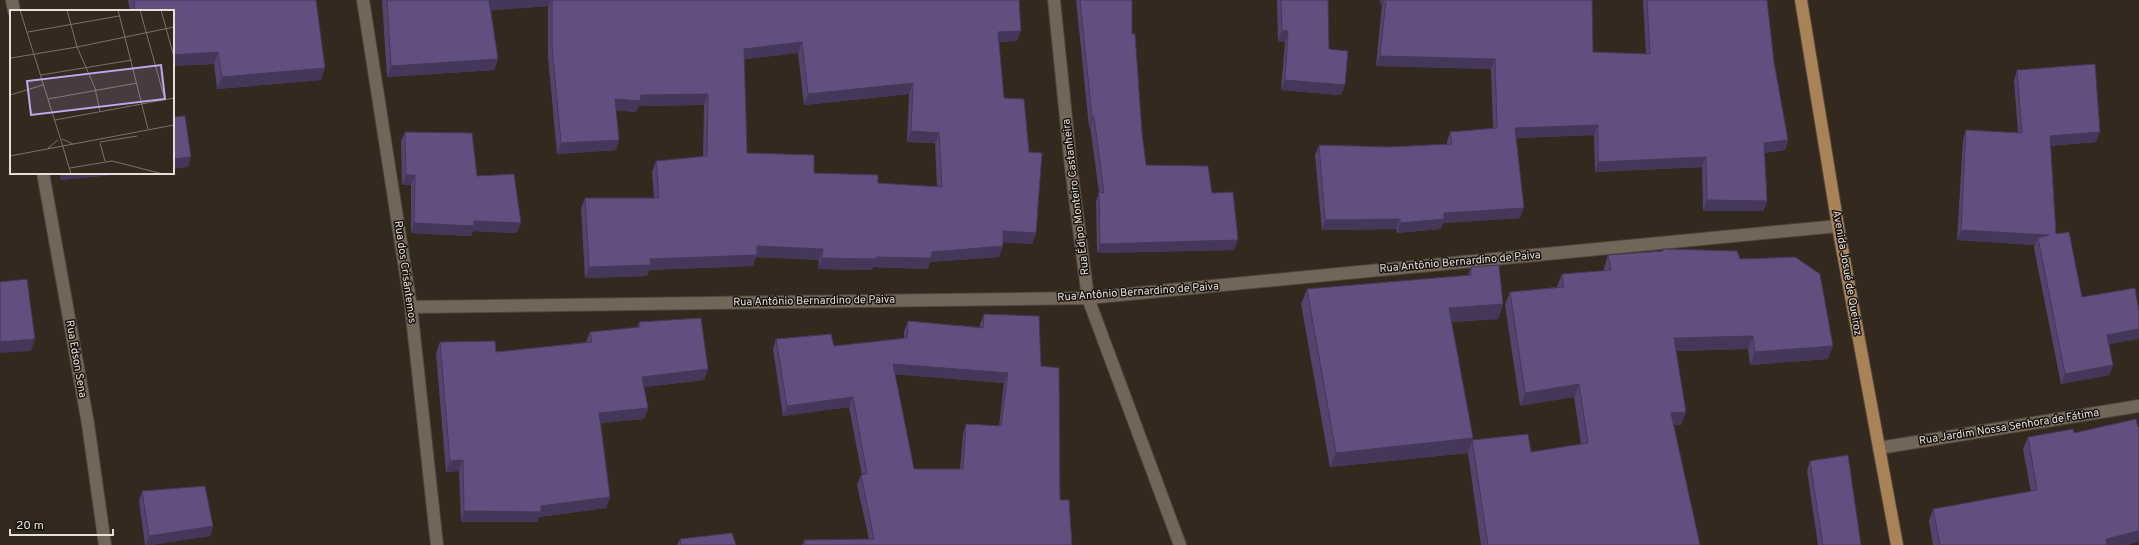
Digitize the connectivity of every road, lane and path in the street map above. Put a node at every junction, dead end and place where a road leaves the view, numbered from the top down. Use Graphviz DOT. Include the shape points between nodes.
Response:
graph roads {
  1 [pos="12,0"];
  2 [pos="363,0"];
  3 [pos="1054,0"];
  4 [pos="1801,0"];
  5 [pos="14,10"];
  6 [pos="43,174"];
  7 [pos="1838,226"];
  8 [pos="1088,298"];
  9 [pos="411,306"];
  10 [pos="2139,406"];
  11 [pos="1879,448"];
  12 [pos="105,545"];
  13 [pos="437,545"];
  14 [pos="1180,545"];
  15 [pos="1897,545"];
  1 -- 5 [label="street"];
  2 -- 9 [label="street, Rua dos Crisântemos"];
  3 -- 8 [label="street, Rua Édipo Monteiro Castanheira"];
  4 -- 7 [label="main road, Avenida Josué de Queiroz"];
  6 -- 12 [label="street, Rua Edson Sena" via="88,424"];
  7 -- 8 [label="street, Rua Antônio Bernardino de Paiva"];
  7 -- 11 [label="main road, Avenida Josué de Queiroz"];
  8 -- 9 [label="street, Rua Antônio Bernardino de Paiva"];
  8 -- 14 [label="street, Rua Édipo Monteiro Castanheira"];
  9 -- 13 [label="street, Rua dos Crisântemos"];
  10 -- 11 [label="street, Rua Jardim Nossa Senhora de Fátima"];
  11 -- 15 [label="main road, Avenida Josué de Queiroz"];
}
